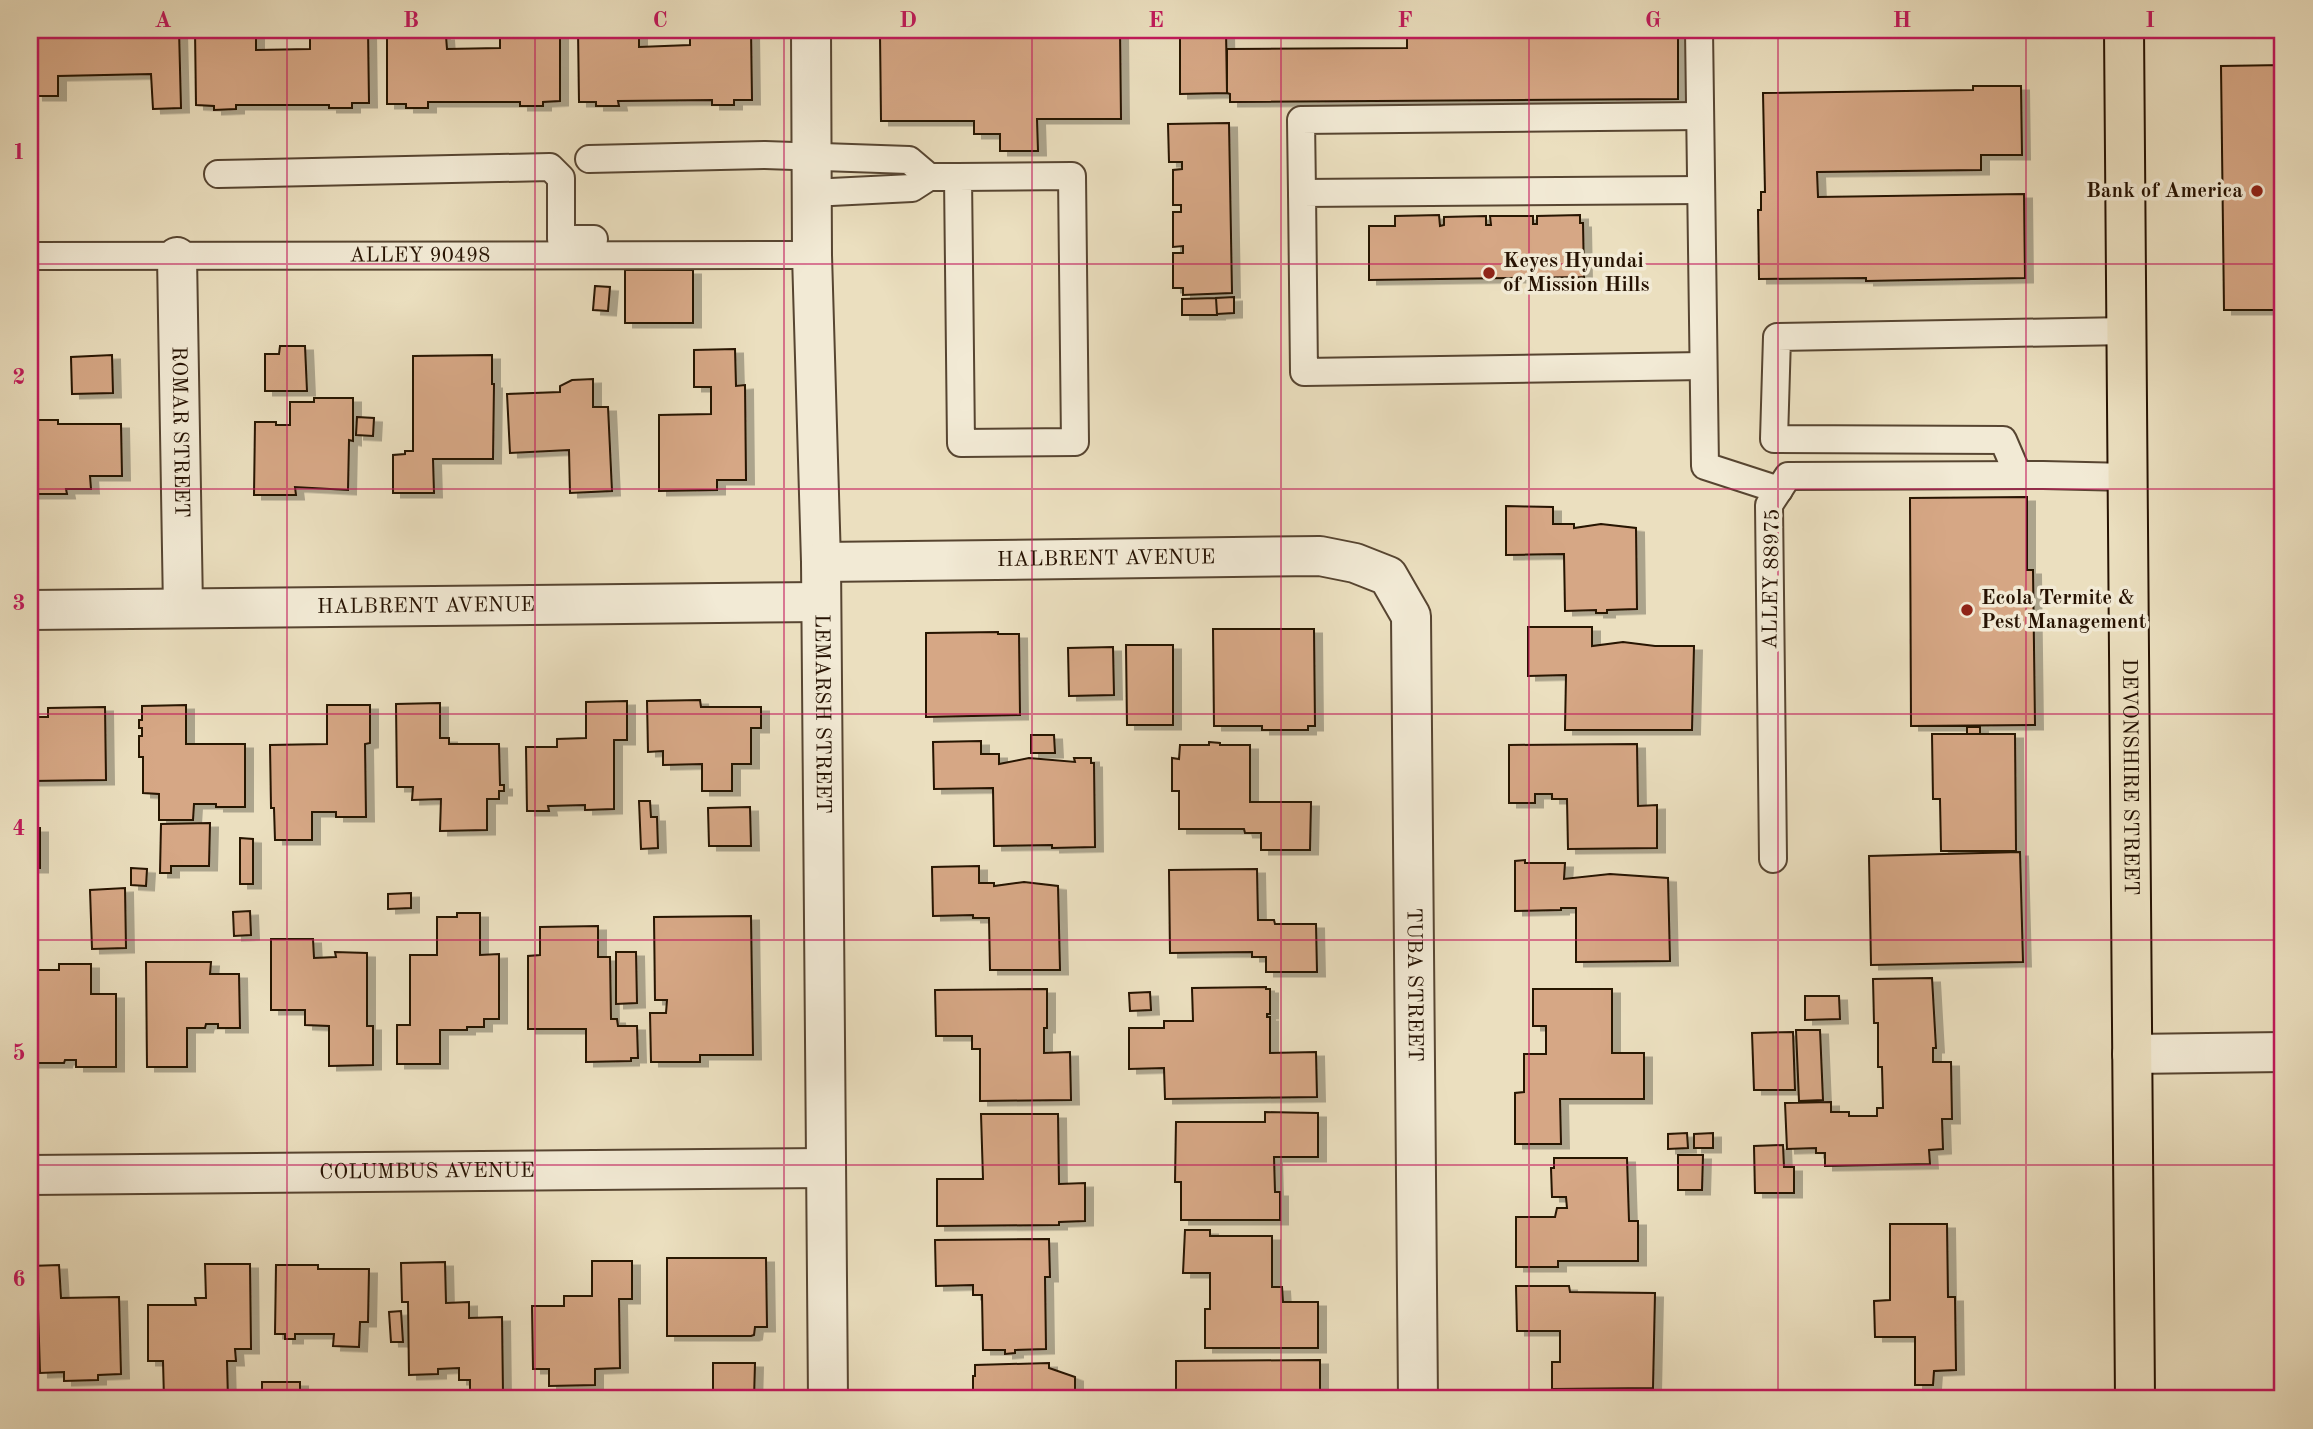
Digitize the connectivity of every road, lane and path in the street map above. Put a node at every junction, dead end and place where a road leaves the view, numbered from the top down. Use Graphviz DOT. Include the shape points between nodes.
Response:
graph roads {
  1 [pos="811,30"];
  2 [pos="1699,30"];
  3 [pos="2124,30"];
  4 [pos="1700,116"];
  5 [pos="589,159"];
  6 [pos="218,174"];
  7 [pos="811,175"];
  8 [pos="929,177"];
  9 [pos="958,177"];
  10 [pos="1701,190"];
  11 [pos="1302,193"];
  12 [pos="812,247"];
  13 [pos="30,256"];
  14 [pos="177,257"];
  15 [pos="2127,331"];
  16 [pos="1703,366"];
  17 [pos="2018,475"];
  18 [pos="2128,477"];
  19 [pos="1779,490"];
  20 [pos="821,562"];
  21 [pos="1388,576"];
  22 [pos="821,602"];
  23 [pos="183,608"];
  24 [pos="30,610"];
  25 [pos="1773,859"];
  26 [pos="2283,1052"];
  27 [pos="2132,1054"];
  28 [pos="826,1168"];
  29 [pos="30,1175"];
  30 [pos="828,1399"];
  31 [pos="1418,1399"];
  32 [pos="2135,1399"];
  1 -- 7 [label="street, LEMARSH STREET"];
  2 -- 4 [label="lane"];
  3 -- 15 [label="main road, DEVONSHIRE STREET"];
  4 -- 10 [label="lane"];
  4 -- 11 [label="lane" via="1635,108 1301,120"];
  5 -- 7 [label="lane" via="765,155"];
  6 -- 12 [label="lane" via="550,167 561,178 561,239"];
  7 -- 8 [label="lane" via="912,188"];
  7 -- 8 [label="lane" via="909,160"];
  7 -- 12 [label="street, LEMARSH STREET"];
  8 -- 9 [label="lane"];
  9 -- 9 [label="lane" via="961,443 1075,442 1072,176"];
  10 -- 11 [label="lane"];
  10 -- 16 [label="lane"];
  11 -- 16 [label="lane" via="1304,372"];
  12 -- 14 [label="lane, ALLEY 90498"];
  12 -- 20 [label="street, LEMARSH STREET"];
  13 -- 14 [label="lane, ALLEY 90498"];
  14 -- 23 [label="street, ROMAR STREET"];
  15 -- 17 [label="lane" via="1777,337 1774,439 2003,440"];
  15 -- 18 [label="main road, DEVONSHIRE STREET"];
  16 -- 19 [label="lane" via="1705,466"];
  17 -- 18 [label="lane, ALLEY 88975"];
  17 -- 19 [label="lane, ALLEY 88975" via="1788,476"];
  18 -- 27 [label="main road, DEVONSHIRE STREET"];
  19 -- 25 [label="lane, ALLEY 88975" via="1769,505"];
  20 -- 21 [label="street, HALBRENT AVENUE" via="1320,556"];
  20 -- 22 [label="street, LEMARSH STREET"];
  21 -- 31 [label="street, TUBA STREET" via="1411,616"];
  22 -- 23 [label="street, HALBRENT AVENUE"];
  22 -- 28 [label="street, LEMARSH STREET"];
  23 -- 24 [label="street, HALBRENT AVENUE"];
  26 -- 27 [label="street"];
  27 -- 32 [label="main road, DEVONSHIRE STREET"];
  28 -- 29 [label="street, COLUMBUS AVENUE"];
  28 -- 30 [label="street, LEMARSH STREET"];
}
